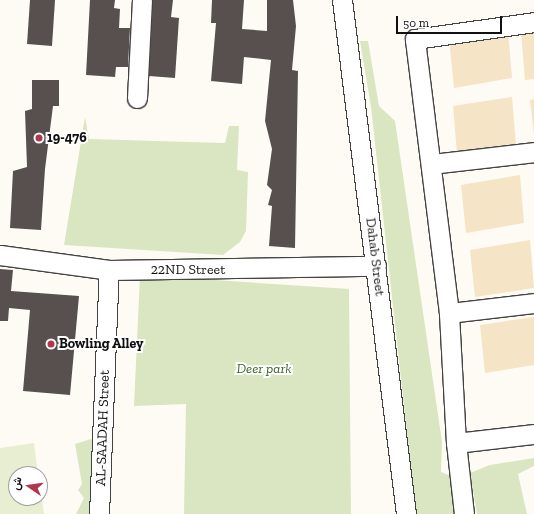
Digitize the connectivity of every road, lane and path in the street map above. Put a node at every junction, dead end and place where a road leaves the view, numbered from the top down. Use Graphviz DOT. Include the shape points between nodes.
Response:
graph roads {
  1 [pos="142,0"];
  2 [pos="342,0"];
  3 [pos="534,22"];
  4 [pos="137,98"];
  5 [pos="534,152"];
  6 [pos="431,164"];
  7 [pos="0,255"];
  8 [pos="376,266"];
  9 [pos="108,270"];
  10 [pos="534,303"];
  11 [pos="449,313"];
  12 [pos="534,434"];
  13 [pos="456,443"];
  14 [pos="99,514"];
  15 [pos="406,514"];
  16 [pos="464,514"];
  1 -- 4 [label="street"];
  2 -- 8 [label="street, Dahab Street"];
  3 -- 6 [label="street" via="415,39"];
  5 -- 6 [label="street"];
  6 -- 11 [label="street"];
  7 -- 9 [label="street, 22ND Street"];
  8 -- 9 [label="street, 22ND Street"];
  8 -- 15 [label="street, Dahab Street"];
  9 -- 14 [label="street, AL-SAADAH Street"];
  10 -- 11 [label="street"];
  11 -- 13 [label="street"];
  12 -- 13 [label="street"];
  13 -- 16 [label="street"];
}
